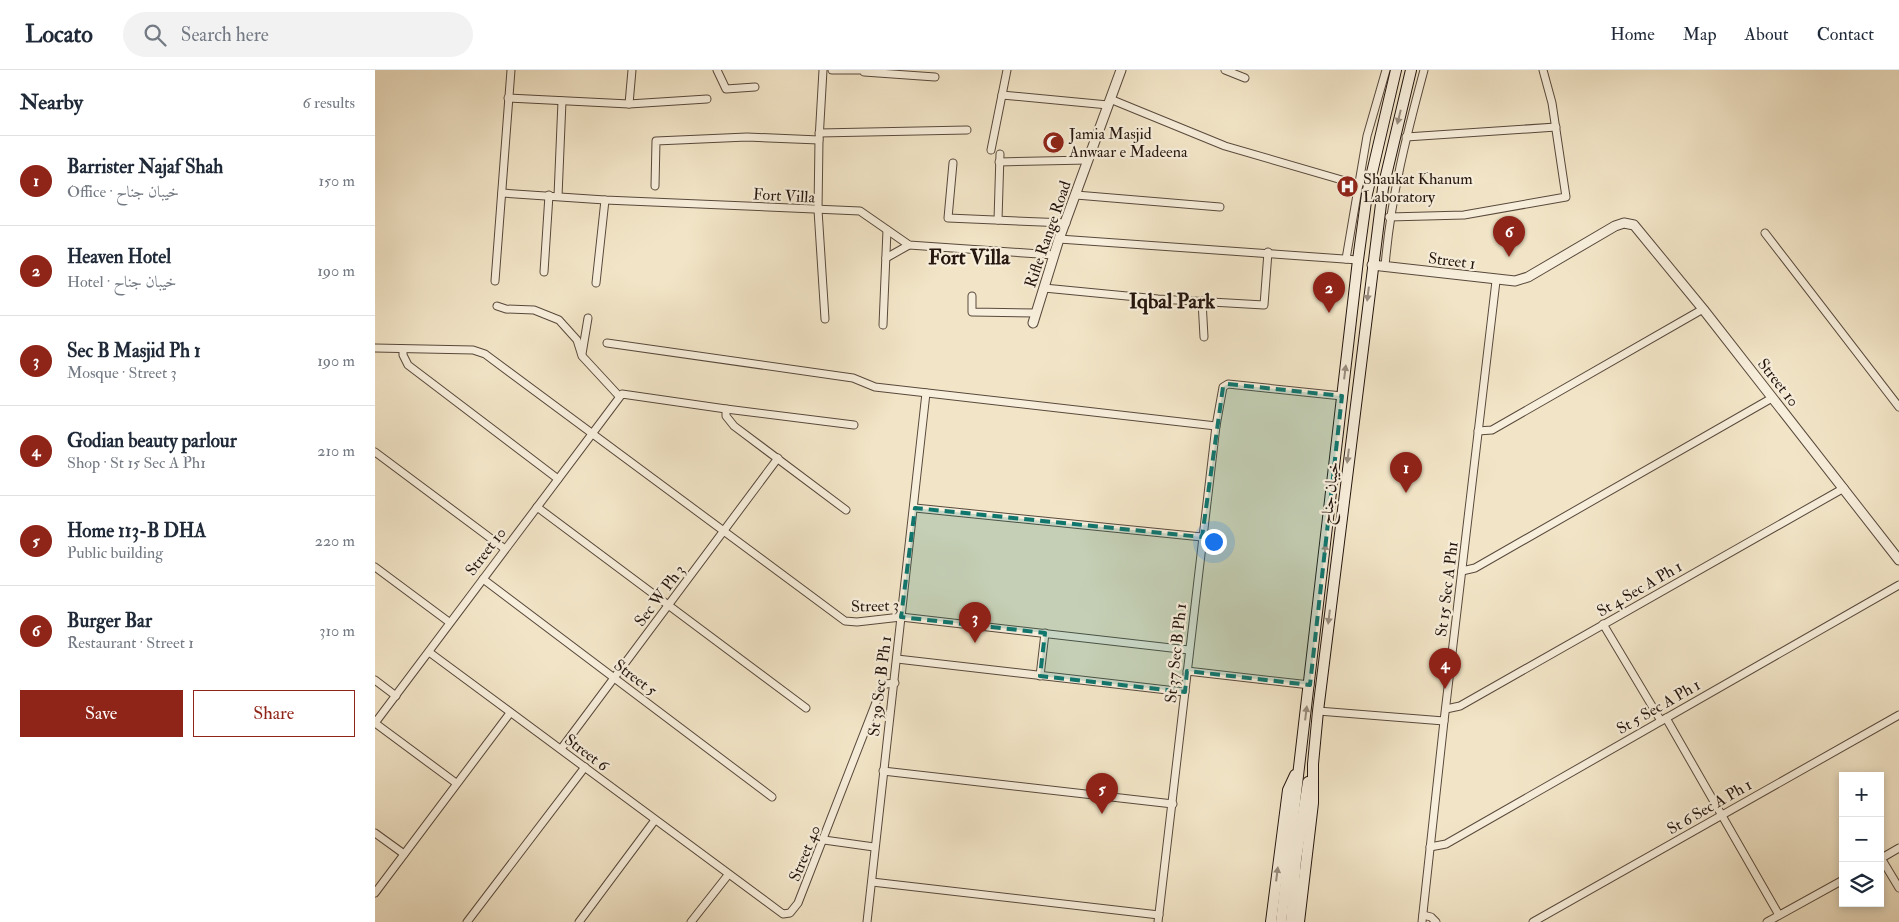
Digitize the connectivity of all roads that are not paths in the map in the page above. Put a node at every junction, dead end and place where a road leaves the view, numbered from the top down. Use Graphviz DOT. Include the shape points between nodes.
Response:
graph roads {
  1 [pos="511,70"];
  2 [pos="632,70"];
  3 [pos="823,70"];
  4 [pos="832,70"];
  5 [pos="1007,70"];
  6 [pos="1121,70"];
  7 [pos="1225,70"];
  8 [pos="1385,70"];
  9 [pos="1396,70"];
  10 [pos="1411,70"];
  11 [pos="1424,70"];
  12 [pos="1543,70"];
  13 [pos="717,71"];
  14 [pos="864,71"];
  15 [pos="935,77"];
  16 [pos="1245,78"];
  17 [pos="755,87"];
  18 [pos="1002,95"];
  19 [pos="509,98"];
  20 [pos="707,99"];
  21 [pos="562,101"];
  22 [pos="1109,102"];
  23 [pos="629,104"];
  24 [pos="1556,127"];
  25 [pos="967,130"];
  26 [pos="819,136"];
  27 [pos="1406,138"];
  28 [pos="991,150"];
  29 [pos="1000,154"];
  30 [pos="1088,160"];
  31 [pos="999,162"];
  32 [pos="953,163"];
  33 [pos="1359,185"];
  34 [pos="655,186"];
  35 [pos="502,192"];
  36 [pos="1076,195"];
  37 [pos="549,196"];
  38 [pos="558,196"];
  39 [pos="605,200"];
  40 [pos="1220,207"];
  41 [pos="819,210"];
  42 [pos="1389,217"];
  43 [pos="998,220"];
  44 [pos="1066,223"];
  45 [pos="1634,225"];
  46 [pos="887,230"];
  47 [pos="1765,233"];
  48 [pos="1059,239"];
  49 [pos="909,245"];
  50 [pos="1268,252"];
  51 [pos="1054,256"];
  52 [pos="885,258"];
  53 [pos="1346,259"];
  54 [pos="1358,260"];
  55 [pos="1372,265"];
  56 [pos="1385,266"];
  57 [pos="543,272"];
  58 [pos="495,281"];
  59 [pos="1496,281"];
  60 [pos="596,283"];
  61 [pos="1044,288"];
  62 [pos="972,296"];
  63 [pos="1202,301"];
  64 [pos="497,306"];
  65 [pos="1703,309"];
  66 [pos="1036,313"];
  67 [pos="588,318"];
  68 [pos="825,319"];
  69 [pos="1033,323"];
  70 [pos="883,325"];
  71 [pos="1204,337"];
  72 [pos="607,343"];
  73 [pos="375,348"];
  74 [pos="403,349"];
  75 [pos="581,356"];
  76 [pos="926,393"];
  77 [pos="619,396"];
  78 [pos="1342,396"];
  79 [pos="1772,398"];
  80 [pos="1899,407"];
  81 [pos="726,409"];
  82 [pos="853,425"];
  83 [pos="1215,426"];
  84 [pos="1478,431"];
  85 [pos="591,434"];
  86 [pos="375,452"];
  87 [pos="778,458"];
  88 [pos="558,478"];
  89 [pos="1844,488"];
  90 [pos="537,507"];
  91 [pos="915,508"];
  92 [pos="846,510"];
  93 [pos="724,532"];
  94 [pos="1203,537"];
  95 [pos="505,548"];
  96 [pos="1899,560"];
  97 [pos="375,567"];
  98 [pos="1462,571"];
  99 [pos="483,579"];
  100 [pos="1899,585"];
  101 [pos="668,606"];
  102 [pos="901,617"];
  103 [pos="449,622"];
  104 [pos="1603,624"];
  105 [pos="1045,633"];
  106 [pos="1189,650"];
  107 [pos="429,652"];
  108 [pos="897,659"];
  109 [pos="1187,671"];
  110 [pos="1041,676"];
  111 [pos="615,678"];
  112 [pos="375,680"];
  113 [pos="895,683"];
  114 [pos="1310,684"];
  115 [pos="1185,692"];
  116 [pos="396,696"];
  117 [pos="806,708"];
  118 [pos="1446,709"];
  119 [pos="1318,711"];
  120 [pos="510,713"];
  121 [pos="1899,715"];
  122 [pos="1664,719"];
  123 [pos="1444,722"];
  124 [pos="375,723"];
  125 [pos="561,749"];
  126 [pos="1300,761"];
  127 [pos="1313,764"];
  128 [pos="585,767"];
  129 [pos="883,771"];
  130 [pos="456,783"];
  131 [pos="772,797"];
  132 [pos="1173,804"];
  133 [pos="1722,815"];
  134 [pos="655,820"];
  135 [pos="375,833"];
  136 [pos="824,840"];
  137 [pos="874,847"];
  138 [pos="1430,847"];
  139 [pos="1899,848"];
  140 [pos="404,854"];
  141 [pos="1884,857"];
  142 [pos="1883,862"];
  143 [pos="728,874"];
  144 [pos="872,882"];
  145 [pos="1839,882"];
  146 [pos="1899,888"];
  147 [pos="375,893"];
  148 [pos="1779,915"];
  149 [pos="1159,919"];
  150 [pos="1423,919"];
  151 [pos="467,922"];
  152 [pos="579,922"];
  153 [pos="691,922"];
  154 [pos="867,922"];
  155 [pos="1271,922"];
  156 [pos="1281,922"];
  157 [pos="1291,922"];
  158 [pos="1299,922"];
  159 [pos="1436,922"];
  160 [pos="1533,922"];
  161 [pos="1767,922"];
  1 -- 19 [label="street"];
  2 -- 23 [label="street"];
  3 -- 26 [label="street"];
  4 -- 14 [label="street"];
  5 -- 18 [label="street"];
  6 -- 22 [label="street, Rifle Range Road"];
  7 -- 16 [label="street"];
  8 -- 33 [label="street" via="1367,136"];
  9 -- 54 [label="main road, خیبان جناح" via="1367,194"];
  10 -- 55 [label="main road, خیبان جناح, one-way" via="1383,188"];
  11 -- 27 [label="street"];
  12 -- 24 [label="street"];
  13 -- 17 [label="street" via="726,89"];
  14 -- 15 [label="street"];
  18 -- 22 [label="street"];
  18 -- 28 [label="street"];
  19 -- 21 [label="street"];
  19 -- 35 [label="street"];
  20 -- 23 [label="street"];
  21 -- 23 [label="street"];
  21 -- 38 [label="street"];
  22 -- 30 [label="street, Rifle Range Road"];
  22 -- 33 [label="street" via="1225,146"];
  24 -- 27 [label="street"];
  24 -- 42 [label="street" via="1566,197 1464,215"];
  25 -- 26 [label="street"];
  26 -- 34 [label="street" via="656,141"];
  26 -- 41 [label="street"];
  27 -- 42 [label="street"];
  29 -- 31 [label="street"];
  30 -- 31 [label="street"];
  30 -- 36 [label="street, Rifle Range Road"];
  31 -- 43 [label="street"];
  32 -- 43 [label="street" via="948,218"];
  33 -- 53 [label="street"];
  35 -- 37 [label="street, Fort Villa"];
  35 -- 58 [label="street"];
  36 -- 40 [label="street"];
  36 -- 44 [label="street, Rifle Range Road"];
  37 -- 38 [label="street, Fort Villa"];
  37 -- 57 [label="street"];
  38 -- 39 [label="street, Fort Villa"];
  39 -- 41 [label="street, Fort Villa"];
  39 -- 60 [label="street"];
  41 -- 46 [label="street, Fort Villa" via="860,211"];
  41 -- 68 [label="street"];
  42 -- 56 [label="street"];
  43 -- 44 [label="street"];
  44 -- 48 [label="street, Rifle Range Road"];
  45 -- 59 [label="street, Street 1" via="1624,223 1615,226 1521,280"];
  45 -- 65 [label="street, Street 10"];
  46 -- 49 [label="street, Fort Villa"];
  46 -- 52 [label="street"];
  47 -- 80 [label="street"];
  48 -- 50 [label="street"];
  48 -- 51 [label="street, Rifle Range Road"];
  49 -- 51 [label="street, Fort Villa"];
  49 -- 52 [label="street"];
  50 -- 53 [label="street"];
  50 -- 63 [label="street" via="1264,305"];
  51 -- 61 [label="street, Rifle Range Road"];
  52 -- 70 [label="street"];
  53 -- 54 [label="street"];
  78 -- 54 [label="main road, خیبان جناح, one-way"];
  55 -- 56 [label="street, Street 1"];
  55 -- 119 [label="main road, خیبان جناح, one-way"];
  56 -- 59 [label="street, Street 1"];
  59 -- 84 [label="street, St 15 Sec A Ph1"];
  61 -- 63 [label="street" via="1158,300"];
  61 -- 66 [label="street, Rifle Range Road"];
  62 -- 66 [label="street" via="972,312"];
  63 -- 71 [label="street"];
  64 -- 75 [label="street" via="534,310 559,320 577,340"];
  65 -- 79 [label="street, Street 10"];
  65 -- 84 [label="street" via="1492,430"];
  66 -- 69 [label="street, Rifle Range Road"];
  67 -- 75 [label="street"];
  72 -- 76 [label="street" via="853,378 875,387"];
  73 -- 74 [label="street, Street 3"];
  74 -- 85 [label="street, Street 3" via="473,350 485,354"];
  74 -- 88 [label="street" via="409,365"];
  75 -- 77 [label="street"];
  76 -- 83 [label="street"];
  76 -- 91 [label="street, St 39 Sec B Ph 1"];
  77 -- 81 [label="street" via="625,393"];
  77 -- 85 [label="street, Street 10"];
  78 -- 83 [label="street, St 37 Sec B Ph 1" via="1228,384 1223,387"];
  114 -- 78 [label="main road, خیبان جناح, one-way"];
  79 -- 89 [label="street, Street 10"];
  79 -- 98 [label="street" via="1475,568"];
  81 -- 82 [label="street"];
  81 -- 87 [label="street" via="726,416 734,426"];
  83 -- 94 [label="street, St 37 Sec B Ph 1"];
  84 -- 98 [label="street, St 15 Sec A Ph1"];
  85 -- 88 [label="street, Street 10"];
  85 -- 93 [label="street, Street 3"];
  86 -- 95 [label="street"];
  87 -- 92 [label="street"];
  87 -- 93 [label="street, Sec W Ph 3"];
  88 -- 90 [label="street, Street 10"];
  89 -- 96 [label="street, Street 10"];
  89 -- 104 [label="street, St 4 Sec A Ph 1"];
  90 -- 95 [label="street, Street 10"];
  90 -- 101 [label="street"];
  91 -- 94 [label="street"];
  91 -- 102 [label="street, St 39 Sec B Ph 1"];
  93 -- 101 [label="street, Sec W Ph 3"];
  93 -- 102 [label="street, Street 3" via="840,618 857,622"];
  94 -- 106 [label="street, St 37 Sec B Ph 1"];
  95 -- 99 [label="street, Street 10"];
  97 -- 103 [label="street"];
  98 -- 118 [label="street, St 15 Sec A Ph1"];
  99 -- 103 [label="street, Street 10"];
  99 -- 111 [label="street, Street 5"];
  100 -- 122 [label="street, St 5 Sec A Ph 1"];
  101 -- 111 [label="street, Sec W Ph 3"];
  101 -- 117 [label="street"];
  102 -- 105 [label="street, Street 3"];
  102 -- 108 [label="street, St 39 Sec B Ph 1"];
  103 -- 107 [label="street, Street 10"];
  104 -- 118 [label="street, St 4 Sec A Ph 1" via="1460,706"];
  104 -- 122 [label="street"];
  105 -- 106 [label="street, Street 3"];
  105 -- 110 [label="street"];
  106 -- 109 [label="street, St 37 Sec B Ph 1"];
  107 -- 116 [label="street, Street 10"];
  107 -- 120 [label="street, Street 6"];
  108 -- 110 [label="street"];
  108 -- 113 [label="street, St 39 Sec B Ph 1"];
  109 -- 114 [label="street"];
  109 -- 115 [label="street, St 37 Sec B Ph 1"];
  110 -- 115 [label="street"];
  111 -- 125 [label="street, Sec W Ph 3"];
  111 -- 131 [label="street, Street 5"];
  112 -- 116 [label="street"];
  113 -- 129 [label="street, St 39 Sec B Ph 1"];
  113 -- 136 [label="street, Street 40" via="886,684 877,699"];
  126 -- 114 [label="main road, خیبان جناح, one-way"];
  115 -- 132 [label="street, St 37 Sec B Ph 1"];
  116 -- 124 [label="street, Street 10"];
  118 -- 123 [label="street, St 15 Sec A Ph1"];
  119 -- 123 [label="street"];
  119 -- 127 [label="main road, خیبان جناح"];
  120 -- 125 [label="street, Street 6"];
  120 -- 130 [label="street"];
  121 -- 133 [label="street, St 6 Sec A Ph 1"];
  122 -- 133 [label="street"];
  122 -- 138 [label="street, St 5 Sec A Ph 1" via="1446,844"];
  123 -- 138 [label="street, St 15 Sec A Ph1"];
  124 -- 130 [label="street"];
  125 -- 128 [label="street, Street 6"];
  155 -- 126 [label="main road, one-way" via="1288,790"];
  126 -- 156 [label="main road, خیبان جناح"];
  127 -- 157 [label="main road" via="1297,851"];
  127 -- 158 [label="main road, خیبان جناح" via="1313,803"];
  128 -- 134 [label="street, Street 6"];
  128 -- 151 [label="street"];
  129 -- 132 [label="street"];
  129 -- 137 [label="street, St 39 Sec B Ph 1"];
  130 -- 140 [label="street"];
  132 -- 149 [label="street, St 37 Sec B Ph 1"];
  133 -- 148 [label="street"];
  133 -- 160 [label="street, St 6 Sec A Ph 1"];
  134 -- 143 [label="street, Street 6"];
  134 -- 152 [label="street"];
  135 -- 140 [label="street"];
  136 -- 137 [label="street"];
  136 -- 143 [label="street, Street 40" via="798,903 790,913 779,912"];
  137 -- 144 [label="street, St 39 Sec B Ph 1"];
  138 -- 150 [label="street, St 15 Sec A Ph1"];
  139 -- 141 [label="street"];
  140 -- 147 [label="street"];
  142 -- 146 [label="street"];
  143 -- 153 [label="street"];
  144 -- 149 [label="street"];
  144 -- 154 [label="street, St 39 Sec B Ph 1"];
  145 -- 148 [label="street"];
  148 -- 161 [label="street"];
  150 -- 159 [label="street, St 15 Sec A Ph1" via="1431,917"];
}
